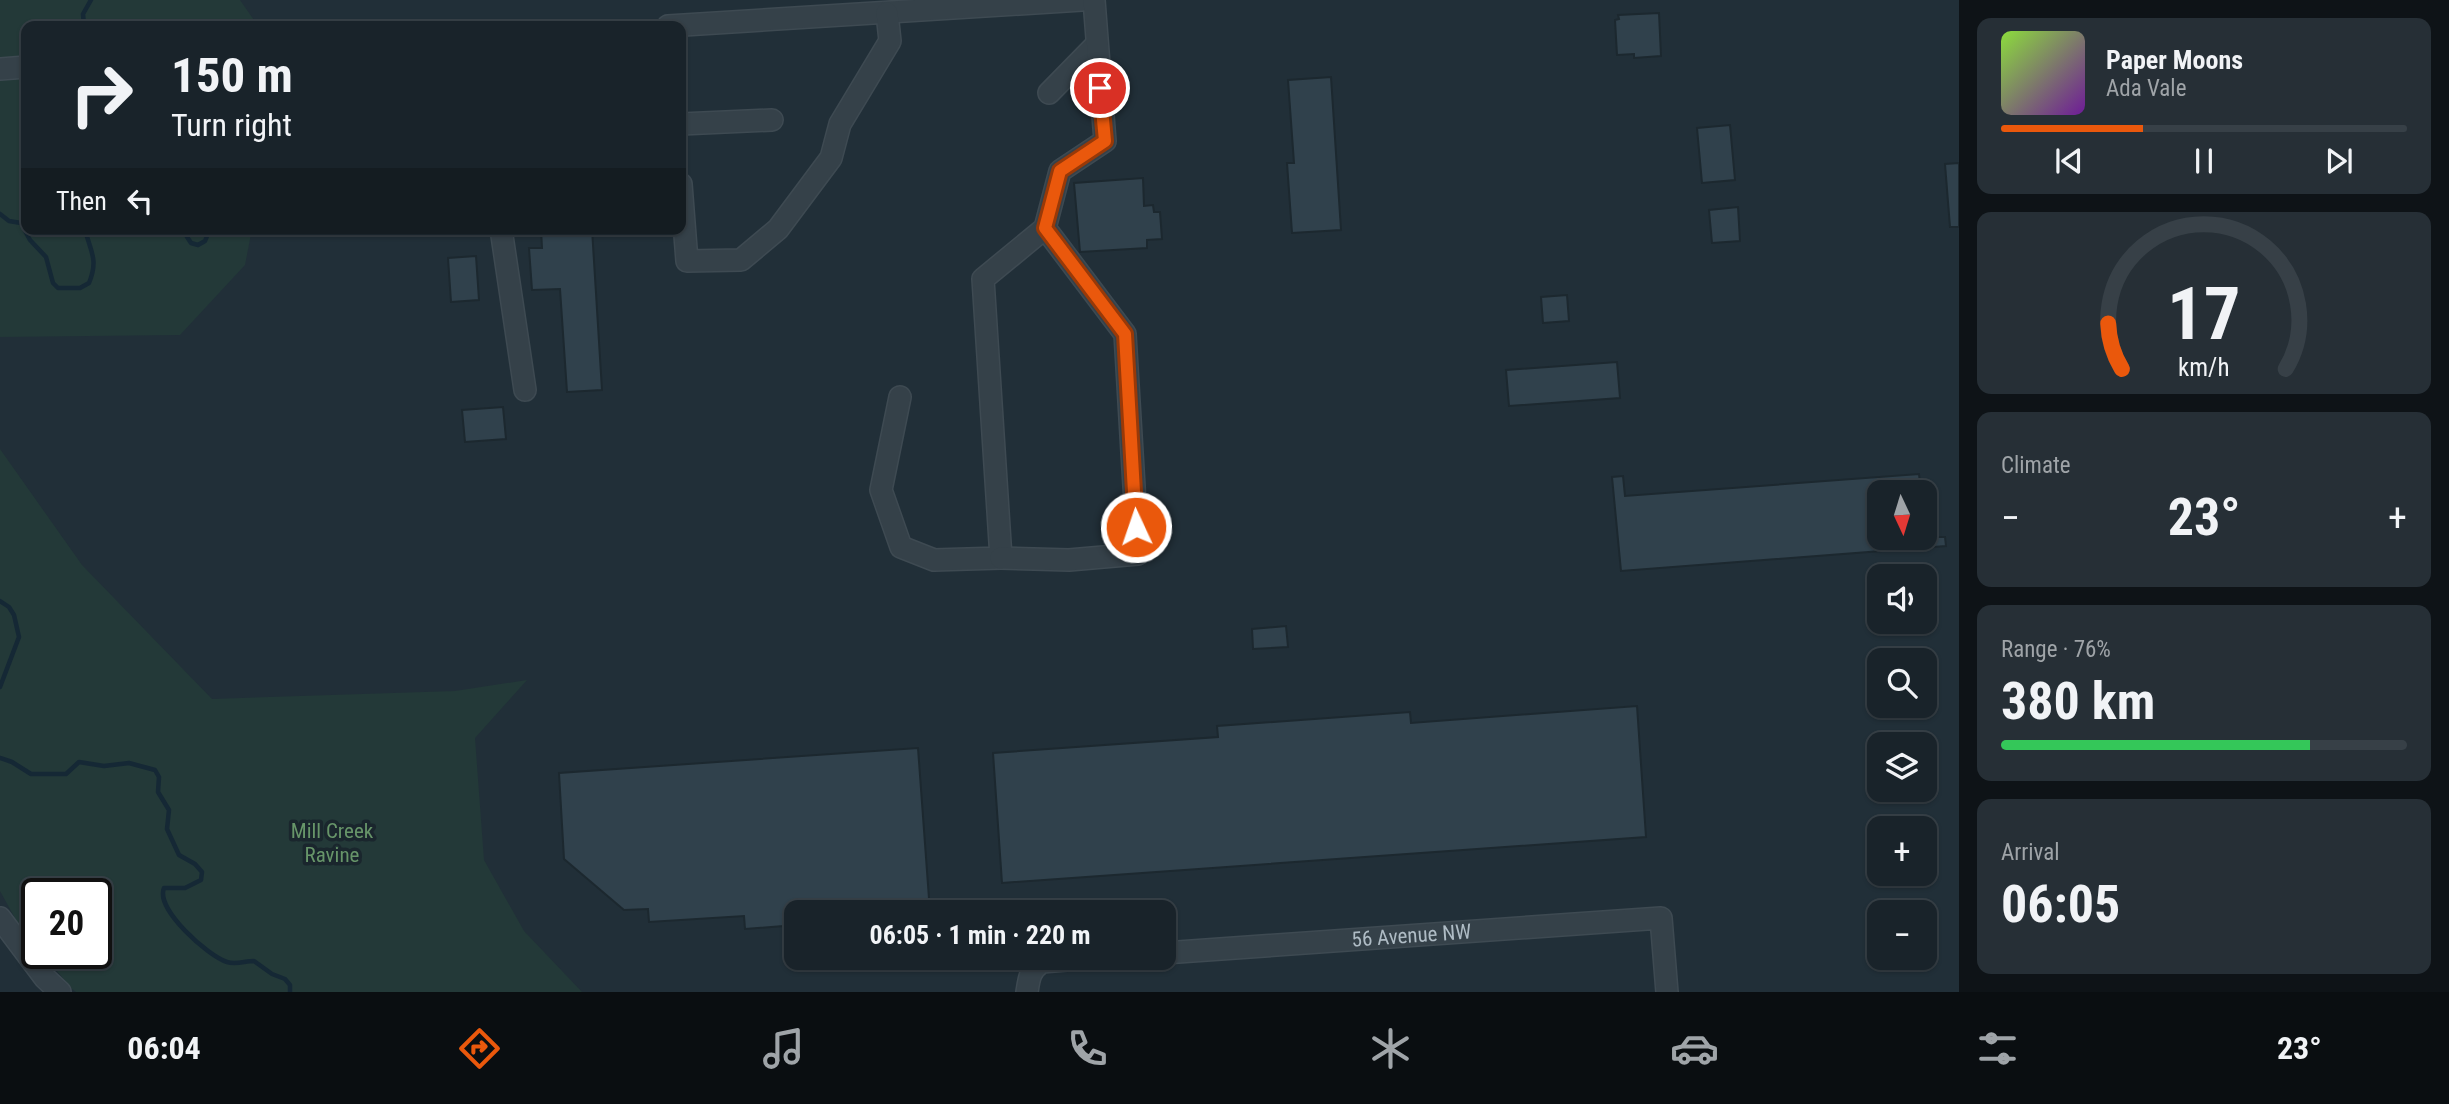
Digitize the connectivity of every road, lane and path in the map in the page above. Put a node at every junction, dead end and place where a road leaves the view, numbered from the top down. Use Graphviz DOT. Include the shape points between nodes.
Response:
graph roads {
  1 [pos="1082,0"];
  2 [pos="1094,0"];
  3 [pos="887,13"];
  4 [pos="686,25"];
  5 [pos="1097,44"];
  6 [pos="21,67"];
  7 [pos="0,69"];
  8 [pos="1049,93"];
  9 [pos="772,120"];
  10 [pos="686,124"];
  11 [pos="1045,228"];
  12 [pos="502,235"];
  13 [pos="685,235"];
  14 [pos="525,390"];
  15 [pos="900,397"];
  16 [pos="1001,558"];
  17 [pos="3,927"];
  18 [pos="1176,952"];
  19 [pos="1033,970"];
  20 [pos="60,992"];
  21 [pos="1027,992"];
  22 [pos="1667,992"];
  1 -- 3 [label="street"];
  2 -- 5 [label="street"];
  3 -- 4 [label="street"];
  3 -- 13 [label="street" via="890,40 840,124 831,158 778,229 741,260 687,261"];
  5 -- 8 [label="street"];
  5 -- 11 [label="street" via="1105,141 1060,171"];
  6 -- 7 [label="street"];
  9 -- 10 [label="street"];
  11 -- 16 [label="street" via="983,279"];
  11 -- 16 [label="street" via="1125,334 1138,554 1069,560"];
  12 -- 14 [label="street"];
  15 -- 16 [label="street" via="881,490 901,547 934,560"];
  17 -- 20 [label="street"];
  18 -- 22 [label="street, 56 Avenue NW" via="1661,918"];
  19 -- 21 [label="street"];
}
